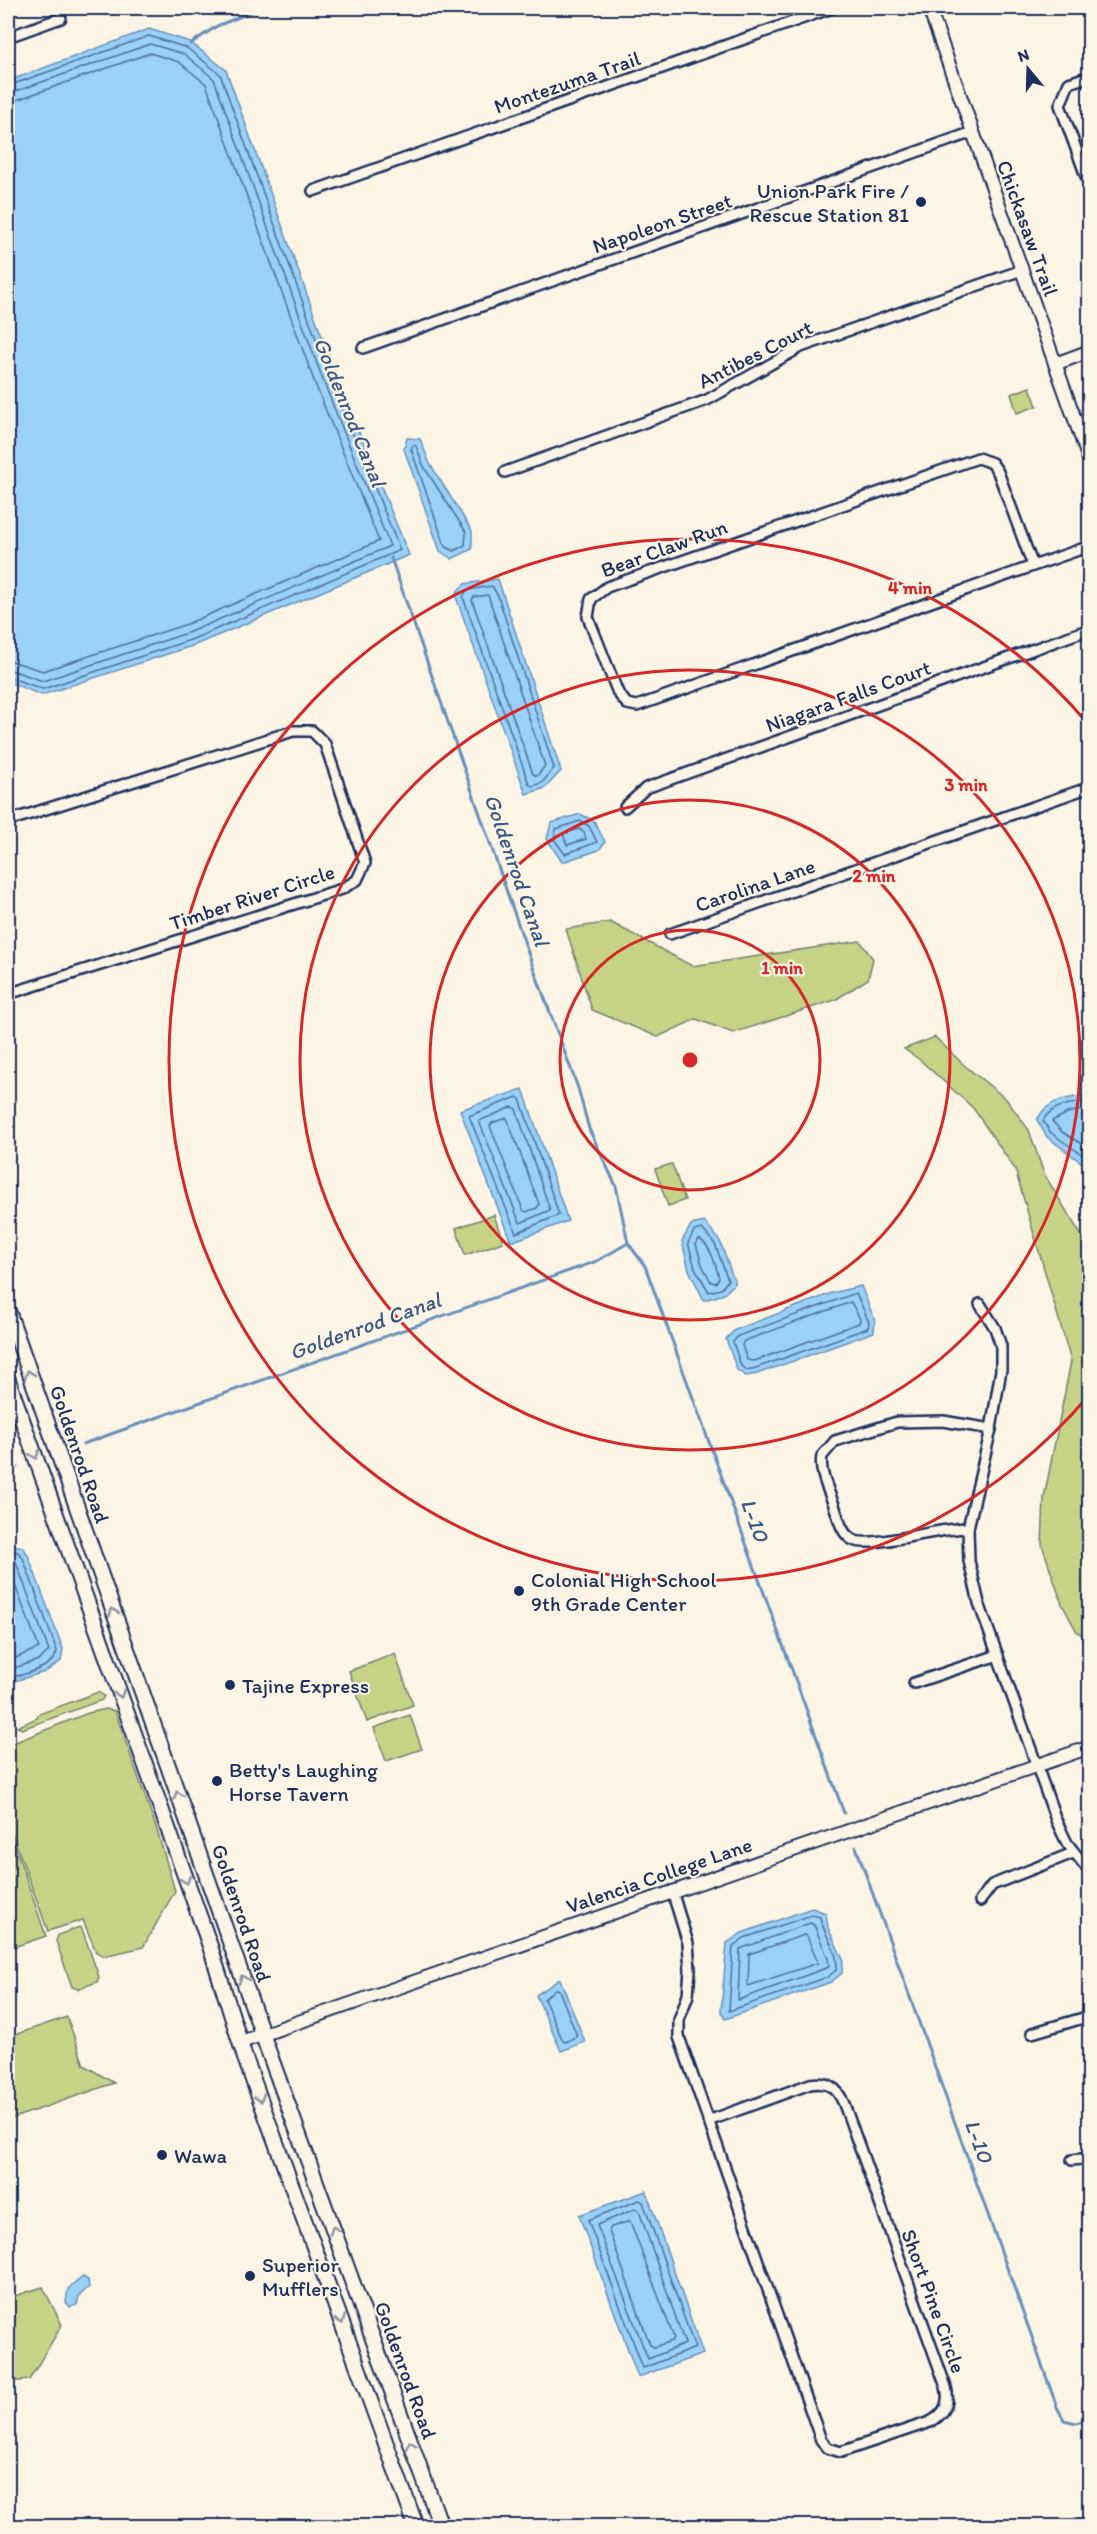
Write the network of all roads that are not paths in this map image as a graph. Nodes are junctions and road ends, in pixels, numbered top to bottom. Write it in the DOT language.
graph roads {
  1 [pos="832,8"];
  2 [pos="929,8"];
  3 [pos="61,18"];
  4 [pos="8,37"];
  5 [pos="1089,76"];
  6 [pos="973,132"];
  7 [pos="1089,187"];
  8 [pos="313,191"];
  9 [pos="1022,270"];
  10 [pos="363,348"];
  11 [pos="1089,351"];
  12 [pos="1055,364"];
  13 [pos="1089,462"];
  14 [pos="505,472"];
  15 [pos="1089,546"];
  16 [pos="1033,566"];
  17 [pos="1089,629"];
  18 [pos="1089,787"];
  19 [pos="625,807"];
  20 [pos="8,821"];
  21 [pos="670,934"];
  22 [pos="8,994"];
  23 [pos="980,1304"];
  24 [pos="8,1311"];
  25 [pos="13,1339"];
  26 [pos="8,1380"];
  27 [pos="991,1429"];
  28 [pos="968,1528"];
  29 [pos="998,1655"];
  30 [pos="109,1662"];
  31 [pos="138,1679"];
  32 [pos="914,1683"];
  33 [pos="1089,1747"];
  34 [pos="1037,1765"];
  35 [pos="1073,1853"];
  36 [pos="1089,1872"];
  37 [pos="672,1891"];
  38 [pos="980,1900"];
  39 [pos="1089,2016"];
  40 [pos="1032,2033"];
  41 [pos="262,2034"];
  42 [pos="241,2042"];
  43 [pos="708,2121"];
  44 [pos="1089,2158"];
  45 [pos="1072,2160"];
  46 [pos="363,2383"];
  47 [pos="396,2404"];
  48 [pos="416,2526"];
  49 [pos="441,2526"];
  1 -- 8 [label="street, Montezuma Trail"];
  2 -- 6 [label="street, Chickasaw Trail"];
  3 -- 4 [label="street"];
  5 -- 7 [label="street"];
  6 -- 9 [label="street, Chickasaw Trail"];
  6 -- 10 [label="street, Napoleon Street"];
  9 -- 12 [label="street, Chickasaw Trail"];
  9 -- 14 [label="street, Antibes Court"];
  11 -- 12 [label="street"];
  12 -- 13 [label="street, Chickasaw Trail"];
  15 -- 16 [label="street, Bear Claw Run"];
  16 -- 16 [label="street, Bear Claw Run"];
  17 -- 19 [label="street, Niagara Falls Court"];
  18 -- 21 [label="street, Carolina Lane"];
  20 -- 22 [label="street, Timber River Circle"];
  23 -- 27 [label="street"];
  24 -- 25 [label="main road, Goldenrod Road"];
  31 -- 25 [label="main road, Goldenrod Road, one-way"];
  26 -- 30 [label="main road, Goldenrod Road, one-way"];
  27 -- 28 [label="street"];
  27 -- 28 [label="street"];
  28 -- 29 [label="street"];
  29 -- 32 [label="street"];
  29 -- 34 [label="street"];
  30 -- 31 [label="main road"];
  30 -- 42 [label="main road, Goldenrod Road, one-way"];
  41 -- 31 [label="main road, Goldenrod Road, one-way"];
  33 -- 34 [label="street, Valencia College Lane"];
  34 -- 35 [label="street"];
  34 -- 37 [label="street, Valencia College Lane"];
  35 -- 36 [label="street"];
  35 -- 38 [label="street"];
  37 -- 41 [label="street, Valencia College Lane"];
  37 -- 43 [label="street, Short Pine Circle"];
  39 -- 40 [label="street"];
  41 -- 42 [label="street, Valencia College Lane"];
  47 -- 41 [label="main road, Goldenrod Road, one-way"];
  42 -- 46 [label="main road, Goldenrod Road, one-way"];
  43 -- 43 [label="street, Short Pine Circle"];
  44 -- 45 [label="street"];
  46 -- 47 [label="main road"];
  46 -- 48 [label="main road, Goldenrod Road"];
  49 -- 47 [label="main road, Goldenrod Road, one-way"];
}
